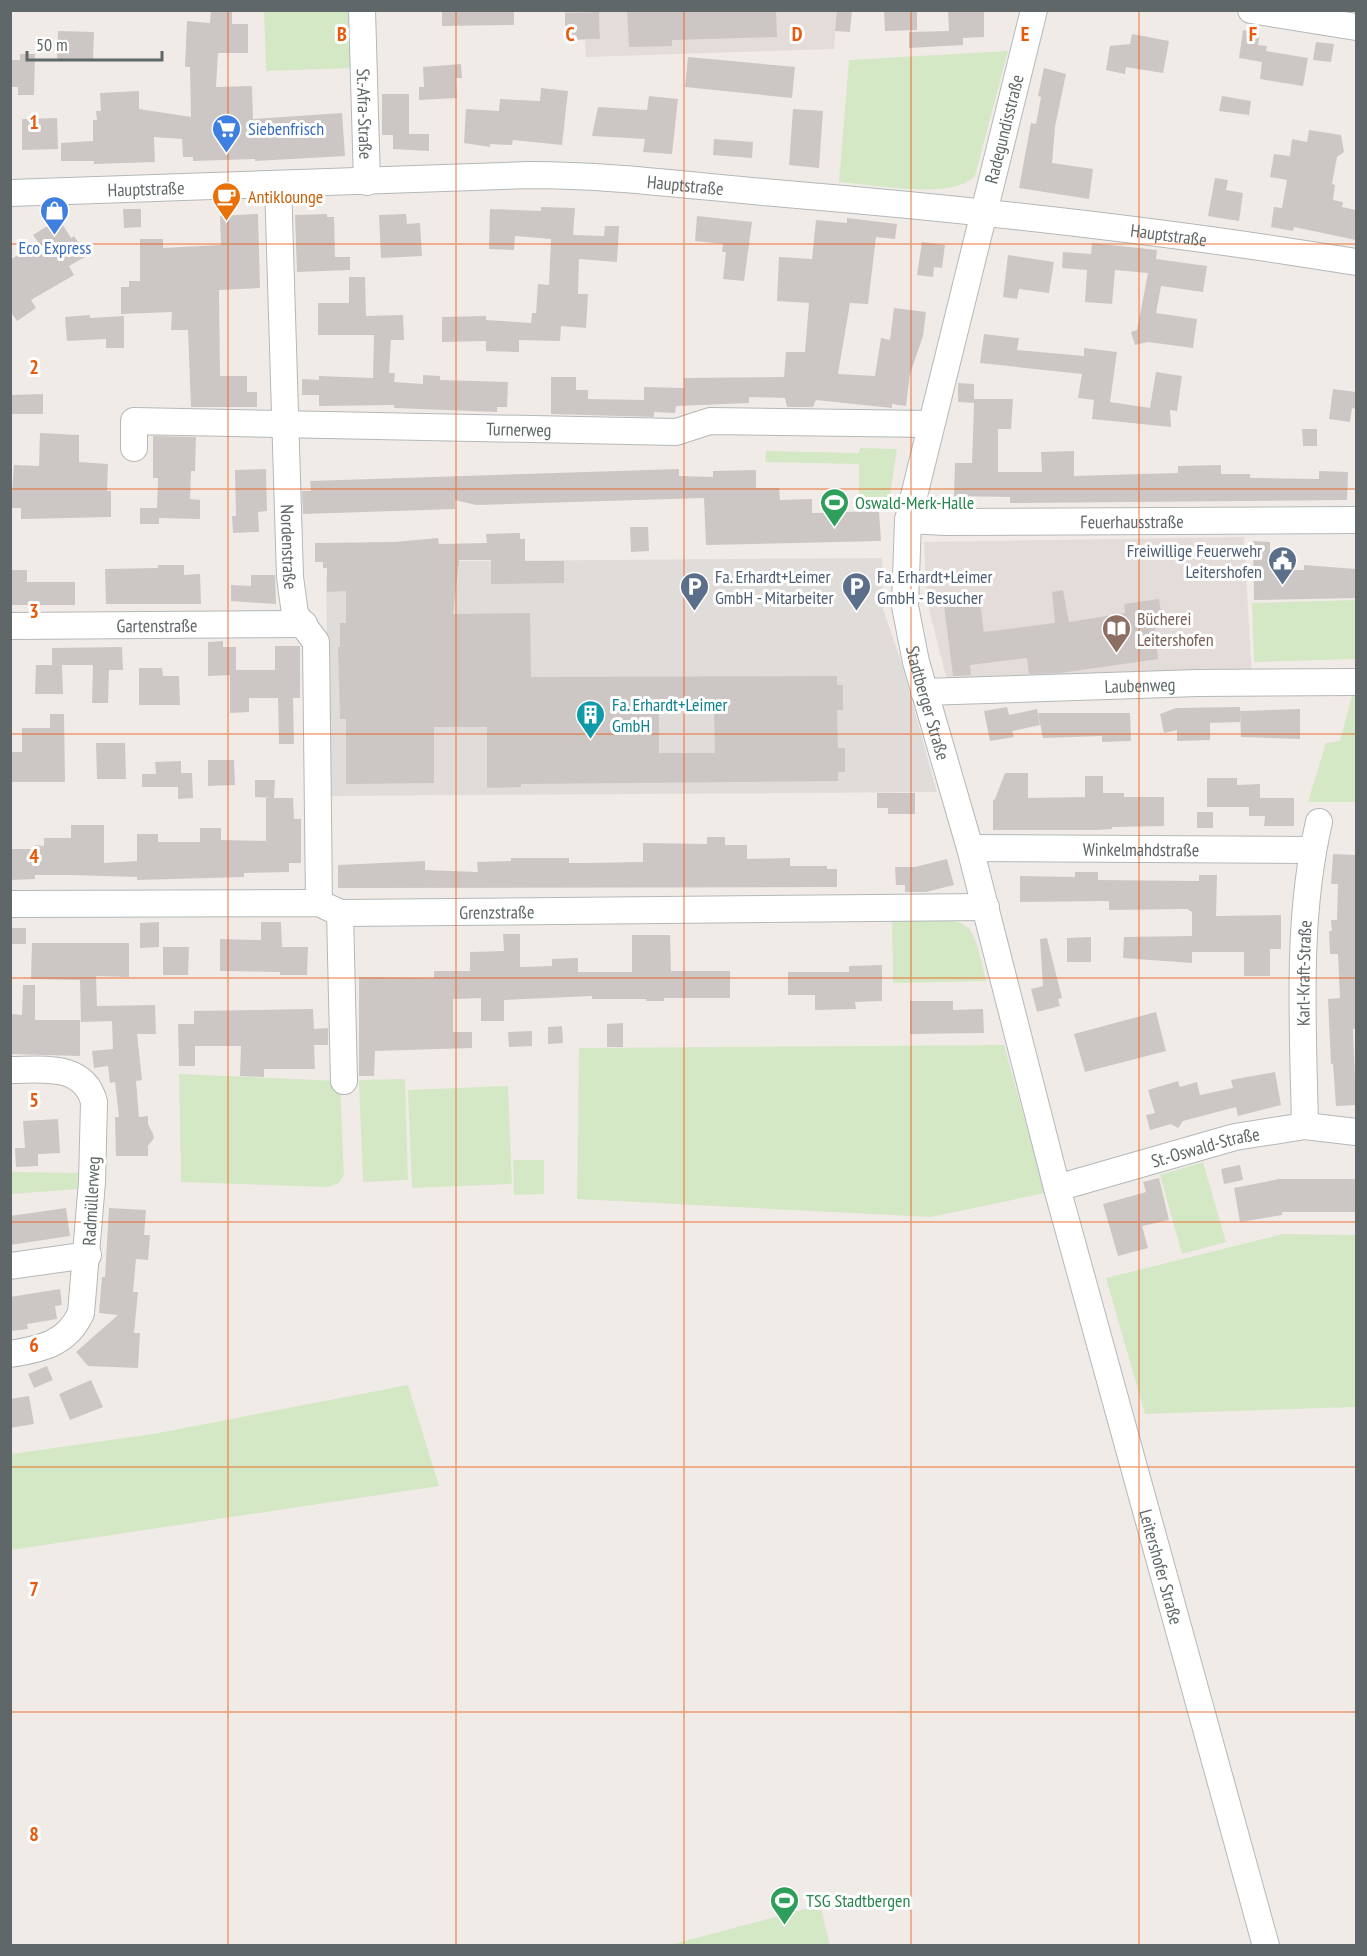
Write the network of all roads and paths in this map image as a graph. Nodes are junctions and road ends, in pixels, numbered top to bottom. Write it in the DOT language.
graph roads {
  1 [pos="362,10"];
  2 [pos="1034,10"];
  3 [pos="1251,10"];
  4 [pos="1356,27"];
  5 [pos="367,182"];
  6 [pos="278,184"];
  7 [pos="10,193"];
  8 [pos="982,212"];
  9 [pos="1356,262"];
  10 [pos="286,424"];
  11 [pos="930,424"];
  12 [pos="134,448"];
  13 [pos="908,520"];
  14 [pos="1356,520"];
  15 [pos="304,624"];
  16 [pos="10,626"];
  17 [pos="1356,682"];
  18 [pos="924,692"];
  19 [pos="1319,822"];
  20 [pos="970,848"];
  21 [pos="1313,850"];
  22 [pos="10,904"];
  23 [pos="986,907"];
  24 [pos="330,908"];
  25 [pos="10,1070"];
  26 [pos="344,1081"];
  27 [pos="1305,1126"];
  28 [pos="1356,1132"];
  29 [pos="1057,1188"];
  30 [pos="88,1255"];
  31 [pos="10,1266"];
  32 [pos="10,1354"];
  33 [pos="1266,1946"];
  1 -- 5 [label="street, St.-Afra-Straße"];
  2 -- 8 [label="street, Radegundisstraße"];
  3 -- 4 [label="street"];
  5 -- 6 [label="street, Hauptstraße"];
  5 -- 8 [label="street, Hauptstraße"];
  6 -- 7 [label="street, Hauptstraße"];
  6 -- 10 [label="street, Nordenstraße"];
  8 -- 9 [label="street, Hauptstraße"];
  8 -- 11 [label="street, Stadtberger Straße"];
  10 -- 11 [label="street, Turnerweg"];
  10 -- 12 [label="street, Turnerweg"];
  10 -- 15 [label="street, Nordenstraße"];
  11 -- 13 [label="street, Stadtberger Straße"];
  13 -- 14 [label="street, Feuerhausstraße"];
  13 -- 18 [label="street, Stadtberger Straße"];
  15 -- 16 [label="street, Gartenstraße"];
  15 -- 24 [label="street, Nordenstraße"];
  17 -- 18 [label="street, Laubenweg"];
  18 -- 20 [label="street, Stadtberger Straße"];
  19 -- 21 [label="street, Karl-Kraft-Straße"];
  20 -- 21 [label="street, Winkelmahdstraße"];
  20 -- 23 [label="street, Stadtberger Straße"];
  21 -- 27 [label="street, Karl-Kraft-Straße"];
  22 -- 24 [label="street, Grenzstraße"];
  23 -- 24 [label="street, Grenzstraße"];
  23 -- 29 [label="street, Stadtberger Straße"];
  24 -- 26 [label="street, Nordenstraße"];
  25 -- 30 [label="street, Radmüllerweg"];
  27 -- 28 [label="street, St.-Oswald-Straße"];
  27 -- 29 [label="street, St.-Oswald-Straße"];
  29 -- 33 [label="street, Leitershofer Straße"];
  30 -- 31 [label="street"];
  30 -- 32 [label="street, Radmüllerweg"];
}
